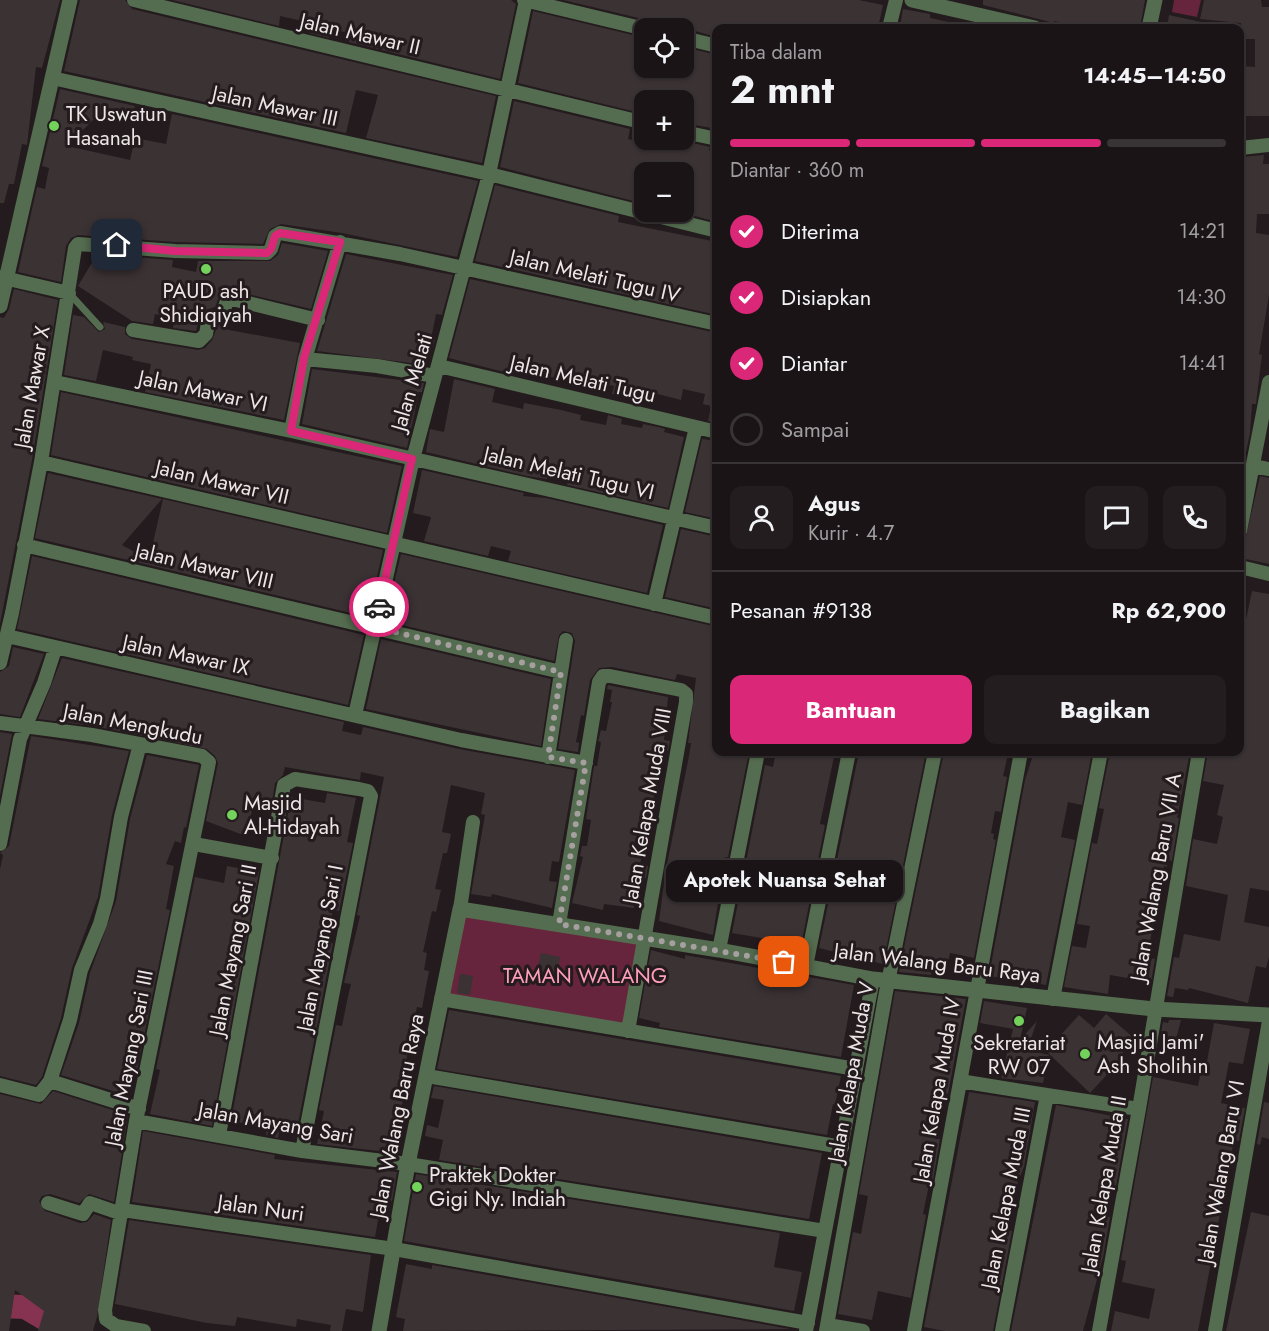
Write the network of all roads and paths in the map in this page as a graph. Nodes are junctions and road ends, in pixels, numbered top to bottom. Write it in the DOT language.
graph roads {
  1 [pos="70,0"];
  2 [pos="134,0"];
  3 [pos="526,0"];
  4 [pos="896,0"];
  5 [pos="912,0"];
  6 [pos="1155,0"];
  7 [pos="890,24"];
  8 [pos="1017,24"];
  9 [pos="1150,24"];
  10 [pos="634,26"];
  11 [pos="694,40"];
  12 [pos="712,45"];
  13 [pos="52,78"];
  14 [pos="507,91"];
  15 [pos="634,120"];
  16 [pos="694,134"];
  17 [pos="712,139"];
  18 [pos="1269,145"];
  19 [pos="1244,148"];
  20 [pos="489,174"];
  21 [pos="712,230"];
  22 [pos="340,242"];
  23 [pos="78,243"];
  24 [pos="465,269"];
  25 [pos="3,278"];
  26 [pos="69,294"];
  27 [pos="0,306"];
  28 [pos="318,320"];
  29 [pos="712,323"];
  30 [pos="100,327"];
  31 [pos="133,330"];
  32 [pos="304,358"];
  33 [pos="437,371"];
  34 [pos="55,382"];
  35 [pos="1268,391"];
  36 [pos="696,427"];
  37 [pos="291,431"];
  38 [pos="712,431"];
  39 [pos="412,459"];
  40 [pos="41,462"];
  41 [pos="1253,466"];
  42 [pos="1269,469"];
  43 [pos="1244,511"];
  44 [pos="674,518"];
  45 [pos="712,527"];
  46 [pos="393,543"];
  47 [pos="24,545"];
  48 [pos="1244,568"];
  49 [pos="1269,574"];
  50 [pos="654,604"];
  51 [pos="712,617"];
  52 [pos="374,627"];
  53 [pos="7,636"];
  54 [pos="566,640"];
  55 [pos="55,649"];
  56 [pos="0,663"];
  57 [pos="561,672"];
  58 [pos="355,715"];
  59 [pos="0,723"];
  60 [pos="26,726"];
  61 [pos="140,744"];
  62 [pos="757,756"];
  63 [pos="848,756"];
  64 [pos="934,756"];
  65 [pos="1021,756"];
  66 [pos="1100,756"];
  67 [pos="1198,756"];
  68 [pos="548,757"];
  69 [pos="586,763"];
  70 [pos="296,779"];
  71 [pos="473,822"];
  72 [pos="0,844"];
  73 [pos="194,844"];
  74 [pos="272,858"];
  75 [pos="460,909"];
  76 [pos="559,924"];
  77 [pos="645,938"];
  78 [pos="718,950"];
  79 [pos="806,966"];
  80 [pos="881,980"];
  81 [pos="976,990"];
  82 [pos="441,999"];
  83 [pos="1053,999"];
  84 [pos="1154,1009"];
  85 [pos="1269,1015"];
  86 [pos="1269,1020"];
  87 [pos="628,1031"];
  88 [pos="856,1069"];
  89 [pos="427,1076"];
  90 [pos="50,1081"];
  91 [pos="960,1081"];
  92 [pos="0,1085"];
  93 [pos="1047,1095"];
  94 [pos="1139,1109"];
  95 [pos="138,1115"];
  96 [pos="219,1135"];
  97 [pos="842,1148"];
  98 [pos="302,1151"];
  99 [pos="408,1164"];
  100 [pos="48,1203"];
  101 [pos="122,1212"];
  102 [pos="825,1231"];
  103 [pos="394,1249"];
  104 [pos="807,1327"];
  105 [pos="827,1328"];
  106 [pos="144,1331"];
  107 [pos="379,1331"];
  108 [pos="863,1331"];
  109 [pos="914,1331"];
  110 [pos="1002,1331"];
  111 [pos="1099,1331"];
  112 [pos="1215,1331"];
  1 -- 13 [label="street"];
  2 -- 14 [label="street, Jalan Mawar II"];
  3 -- 10 [label="street"];
  3 -- 14 [label="street, Jalan Melati"];
  4 -- 7 [label="street"];
  5 -- 8 [label="street"];
  6 -- 9 [label="street"];
  11 -- 12 [label="street"];
  13 -- 20 [label="street, Jalan Mawar III"];
  13 -- 25 [label="street"];
  14 -- 15 [label="street, Jalan Mawar II"];
  14 -- 20 [label="street, Jalan Melati"];
  16 -- 17 [label="street"];
  18 -- 19 [label="street"];
  20 -- 21 [label="street, Jalan Mawar III"];
  20 -- 24 [label="street, Jalan Melati"];
  22 -- 23 [label="street, Jalan Melati Tugu IV"];
  22 -- 24 [label="street, Jalan Melati Tugu IV"];
  22 -- 28 [label="street"];
  23 -- 26 [label="street, Jalan Mawar X"];
  24 -- 29 [label="street, Jalan Melati Tugu IV"];
  24 -- 33 [label="street, Jalan Melati"];
  25 -- 26 [label="street"];
  25 -- 27 [label="street"];
  26 -- 30 [label="lane"];
  26 -- 34 [label="street, Jalan Mawar X"];
  28 -- 31 [label="street"];
  28 -- 32 [label="street"];
  32 -- 33 [label="street, Jalan Melati Tugu"];
  32 -- 37 [label="street"];
  33 -- 36 [label="street, Jalan Melati Tugu"];
  33 -- 39 [label="street, Jalan Melati"];
  34 -- 37 [label="street, Jalan Mawar VI"];
  34 -- 40 [label="street, Jalan Mawar X"];
  35 -- 41 [label="street"];
  36 -- 38 [label="street, Jalan Melati Tugu"];
  36 -- 44 [label="street"];
  37 -- 39 [label="street, Jalan Mawar VI"];
  39 -- 44 [label="street, Jalan Melati Tugu VI"];
  39 -- 46 [label="street, Jalan Melati"];
  40 -- 46 [label="street, Jalan Mawar VII"];
  40 -- 47 [label="street, Jalan Mawar X"];
  41 -- 42 [label="street"];
  41 -- 43 [label="street"];
  44 -- 45 [label="street, Jalan Melati Tugu VI"];
  44 -- 50 [label="street"];
  46 -- 50 [label="street, Jalan Mawar VII"];
  46 -- 52 [label="street, Jalan Melati"];
  47 -- 52 [label="street, Jalan Mawar VIII"];
  47 -- 53 [label="street, Jalan Mawar X"];
  48 -- 49 [label="street"];
  50 -- 51 [label="street, Jalan Mawar VII"];
  52 -- 57 [label="street, Jalan Mawar VIII"];
  52 -- 58 [label="street, Jalan Melati"];
  53 -- 55 [label="street, Jalan Mawar IX"];
  53 -- 56 [label="street, Jalan Mawar X"];
  54 -- 57 [label="street"];
  55 -- 58 [label="street, Jalan Mawar IX"];
  55 -- 60 [label="street"];
  57 -- 68 [label="street"];
  58 -- 68 [label="street"];
  59 -- 60 [label="street, Jalan Mengkudu"];
  60 -- 61 [label="street, Jalan Mengkudu"];
  60 -- 72 [label="street"];
  61 -- 73 [label="street, Jalan Mengkudu"];
  61 -- 90 [label="street"];
  62 -- 78 [label="street"];
  63 -- 79 [label="street"];
  64 -- 80 [label="street, Jalan Kelapa Muda V"];
  65 -- 81 [label="street, Jalan Kelapa Muda IV"];
  66 -- 83 [label="street"];
  67 -- 84 [label="street, Jalan Walang Baru VII A"];
  68 -- 69 [label="street"];
  69 -- 76 [label="street"];
  69 -- 77 [label="street, Jalan Kelapa Muda VIII"];
  70 -- 74 [label="street, Jalan Mayang Sari II"];
  70 -- 98 [label="street, Jalan Mayang Sari I"];
  71 -- 75 [label="street, Jalan Walang Baru Raya"];
  73 -- 74 [label="street"];
  73 -- 95 [label="street, Jalan Mayang Sari III"];
  74 -- 96 [label="street, Jalan Mayang Sari II"];
  75 -- 76 [label="street, Jalan Walang Baru Raya"];
  75 -- 82 [label="street, Jalan Walang Baru Raya"];
  76 -- 77 [label="street, Jalan Walang Baru Raya"];
  77 -- 78 [label="street, Jalan Walang Baru Raya"];
  77 -- 87 [label="street"];
  78 -- 79 [label="street, Jalan Walang Baru Raya"];
  79 -- 80 [label="street, Jalan Walang Baru Raya"];
  80 -- 81 [label="street, Jalan Walang Baru Raya"];
  80 -- 88 [label="street"];
  80 -- 105 [label="street, Jalan Kelapa Muda V"];
  81 -- 83 [label="street, Jalan Walang Baru Raya"];
  81 -- 91 [label="street, Jalan Kelapa Muda IV"];
  82 -- 87 [label="street"];
  82 -- 89 [label="street, Jalan Walang Baru Raya"];
  83 -- 84 [label="street, Jalan Walang Baru Raya"];
  84 -- 85 [label="street, Jalan Walang Baru Raya"];
  84 -- 94 [label="street, Jalan Kelapa Muda II"];
  86 -- 112 [label="street, Jalan Walang Baru VI"];
  87 -- 88 [label="street"];
  88 -- 97 [label="street"];
  89 -- 97 [label="street"];
  89 -- 99 [label="street, Jalan Walang Baru Raya"];
  90 -- 92 [label="street"];
  90 -- 95 [label="street, Jalan Mayang Sari"];
  91 -- 93 [label="street"];
  91 -- 109 [label="street, Jalan Kelapa Muda IV"];
  93 -- 94 [label="street, Jalan Kelapa Muda III"];
  93 -- 110 [label="street, Jalan Kelapa Muda III"];
  94 -- 111 [label="street, Jalan Kelapa Muda II"];
  95 -- 96 [label="street, Jalan Mayang Sari"];
  95 -- 101 [label="street, Jalan Mayang Sari III"];
  96 -- 98 [label="street, Jalan Mayang Sari"];
  97 -- 102 [label="street"];
  98 -- 99 [label="street, Jalan Mayang Sari"];
  99 -- 102 [label="street, Jalan Mayang Sari"];
  99 -- 103 [label="street, Jalan Walang Baru Raya"];
  100 -- 101 [label="street, Jalan Nuri"];
  101 -- 103 [label="street, Jalan Nuri"];
  101 -- 106 [label="street, Jalan Mayang Sari III"];
  102 -- 104 [label="street"];
  103 -- 104 [label="street, Jalan Nuri"];
  103 -- 107 [label="street, Jalan Walang Baru Raya"];
  105 -- 108 [label="street"];
}
